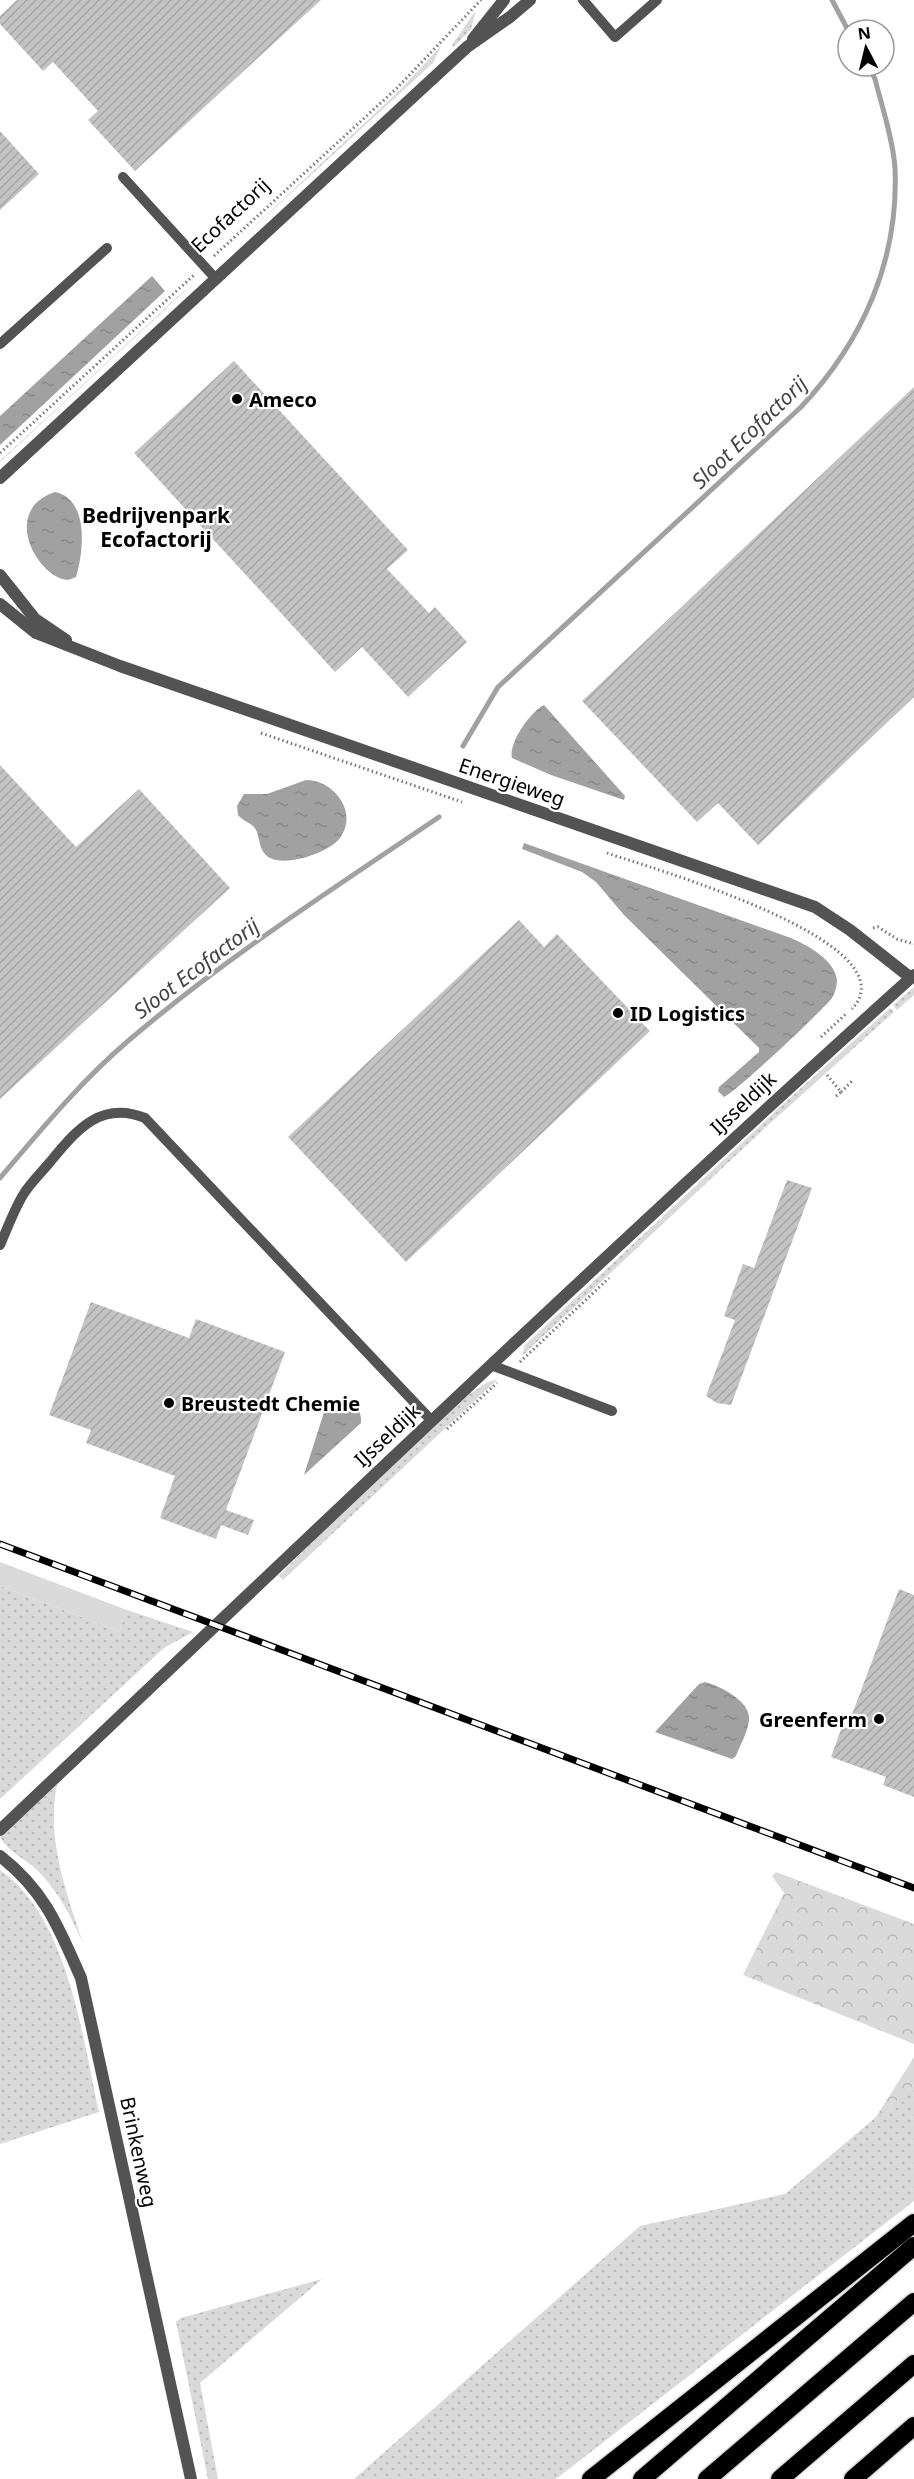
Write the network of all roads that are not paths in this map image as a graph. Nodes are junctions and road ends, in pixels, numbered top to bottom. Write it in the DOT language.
graph roads {
  1 [pos="504,0"];
  2 [pos="530,0"];
  3 [pos="583,0"];
  4 [pos="657,0"];
  5 [pos="467,47"];
  6 [pos="123,177"];
  7 [pos="107,248"];
  8 [pos="216,279"];
  9 [pos="0,345"];
  10 [pos="0,478"];
  11 [pos="0,575"];
  12 [pos="0,603"];
  13 [pos="84,653"];
  14 [pos="912,976"];
  15 [pos="0,1245"];
  16 [pos="491,1365"];
  17 [pos="612,1411"];
  18 [pos="431,1420"];
  19 [pos="0,1830"];
  20 [pos="0,1856"];
  21 [pos="914,2223"];
  22 [pos="914,2246"];
  23 [pos="914,2302"];
  24 [pos="914,2364"];
  25 [pos="914,2426"];
  26 [pos="191,2479"];
  27 [pos="591,2479"];
  28 [pos="642,2479"];
  29 [pos="707,2479"];
  30 [pos="780,2479"];
  31 [pos="853,2479"];
  1 -- 5 [label="street, Ecofactorij"];
  2 -- 5 [label="street, Ecofactorij"];
  3 -- 4 [label="lane"];
  5 -- 8 [label="street, Ecofactorij"];
  6 -- 8 [label="lane"];
  7 -- 9 [label="lane"];
  8 -- 10 [label="street, Ecofactorij"];
  11 -- 13 [label="street, Energieweg"];
  12 -- 13 [label="street, Energieweg"];
  13 -- 14 [label="street, Energieweg"];
  14 -- 16 [label="street, IJsseldijk"];
  15 -- 18 [label="lane"];
  16 -- 17 [label="lane"];
  16 -- 18 [label="street, IJsseldijk"];
  18 -- 19 [label="street, IJsseldijk"];
  20 -- 26 [label="street, Brinkenweg"];
  21 -- 27 [label="highway"];
  22 -- 28 [label="highway"];
  23 -- 29 [label="highway"];
  24 -- 30 [label="highway"];
  25 -- 31 [label="highway"];
}
